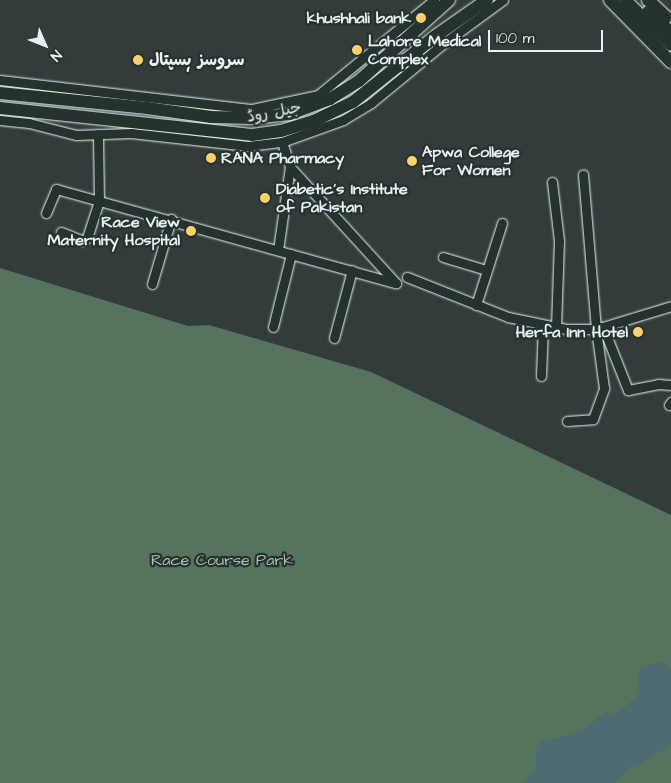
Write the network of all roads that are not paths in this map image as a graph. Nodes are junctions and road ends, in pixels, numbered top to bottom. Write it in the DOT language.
graph roads {
  1 [pos="434,0"];
  2 [pos="449,0"];
  3 [pos="487,0"];
  4 [pos="503,0"];
  5 [pos="610,0"];
  6 [pos="625,0"];
  7 [pos="635,0"];
  8 [pos="648,0"];
  9 [pos="479,4"];
  10 [pos="671,22"];
  11 [pos="671,32"];
  12 [pos="671,45"];
  13 [pos="671,62"];
  14 [pos="0,80"];
  15 [pos="0,93"];
  16 [pos="0,108"];
  17 [pos="107,118"];
  18 [pos="0,120"];
  19 [pos="102,134"];
  20 [pos="282,142"];
  21 [pos="290,167"];
  22 [pos="583,175"];
  23 [pos="552,182"];
  24 [pos="99,200"];
  25 [pos="46,213"];
  26 [pos="171,219"];
  27 [pos="502,223"];
  28 [pos="60,232"];
  29 [pos="278,250"];
  30 [pos="291,254"];
  31 [pos="443,257"];
  32 [pos="352,270"];
  33 [pos="486,270"];
  34 [pos="407,277"];
  35 [pos="152,284"];
  36 [pos="476,305"];
  37 [pos="671,306"];
  38 [pos="543,326"];
  39 [pos="556,326"];
  40 [pos="273,327"];
  41 [pos="600,328"];
  42 [pos="334,338"];
  43 [pos="541,376"];
  44 [pos="671,385"];
  45 [pos="567,421"];
  1 -- 14 [label="street"];
  2 -- 15 [label="main road, جیل روڈ"];
  3 -- 9 [label="main road, جیل روڈ"];
  4 -- 20 [label="street"];
  5 -- 13 [label="main road"];
  6 -- 12 [label="main road"];
  7 -- 11 [label="main road"];
  8 -- 10 [label="main road"];
  9 -- 17 [label="main road, جیل روڈ"];
  16 -- 17 [label="main road, جیل روڈ"];
  17 -- 19 [label="street"];
  18 -- 19 [label="street"];
  19 -- 20 [label="street"];
  19 -- 24 [label="street"];
  20 -- 21 [label="street"];
  21 -- 29 [label="street"];
  21 -- 32 [label="street"];
  22 -- 41 [label="street"];
  23 -- 39 [label="street"];
  24 -- 25 [label="street"];
  24 -- 26 [label="street"];
  24 -- 28 [label="street"];
  26 -- 29 [label="street"];
  26 -- 35 [label="street"];
  27 -- 33 [label="street"];
  29 -- 30 [label="street"];
  30 -- 32 [label="street"];
  30 -- 40 [label="street"];
  31 -- 33 [label="street"];
  32 -- 42 [label="street"];
  33 -- 36 [label="street"];
  34 -- 36 [label="street"];
  36 -- 38 [label="street"];
  37 -- 41 [label="street"];
  38 -- 39 [label="street"];
  38 -- 43 [label="street"];
  39 -- 41 [label="street"];
  41 -- 44 [label="street"];
  41 -- 45 [label="street"];
}
